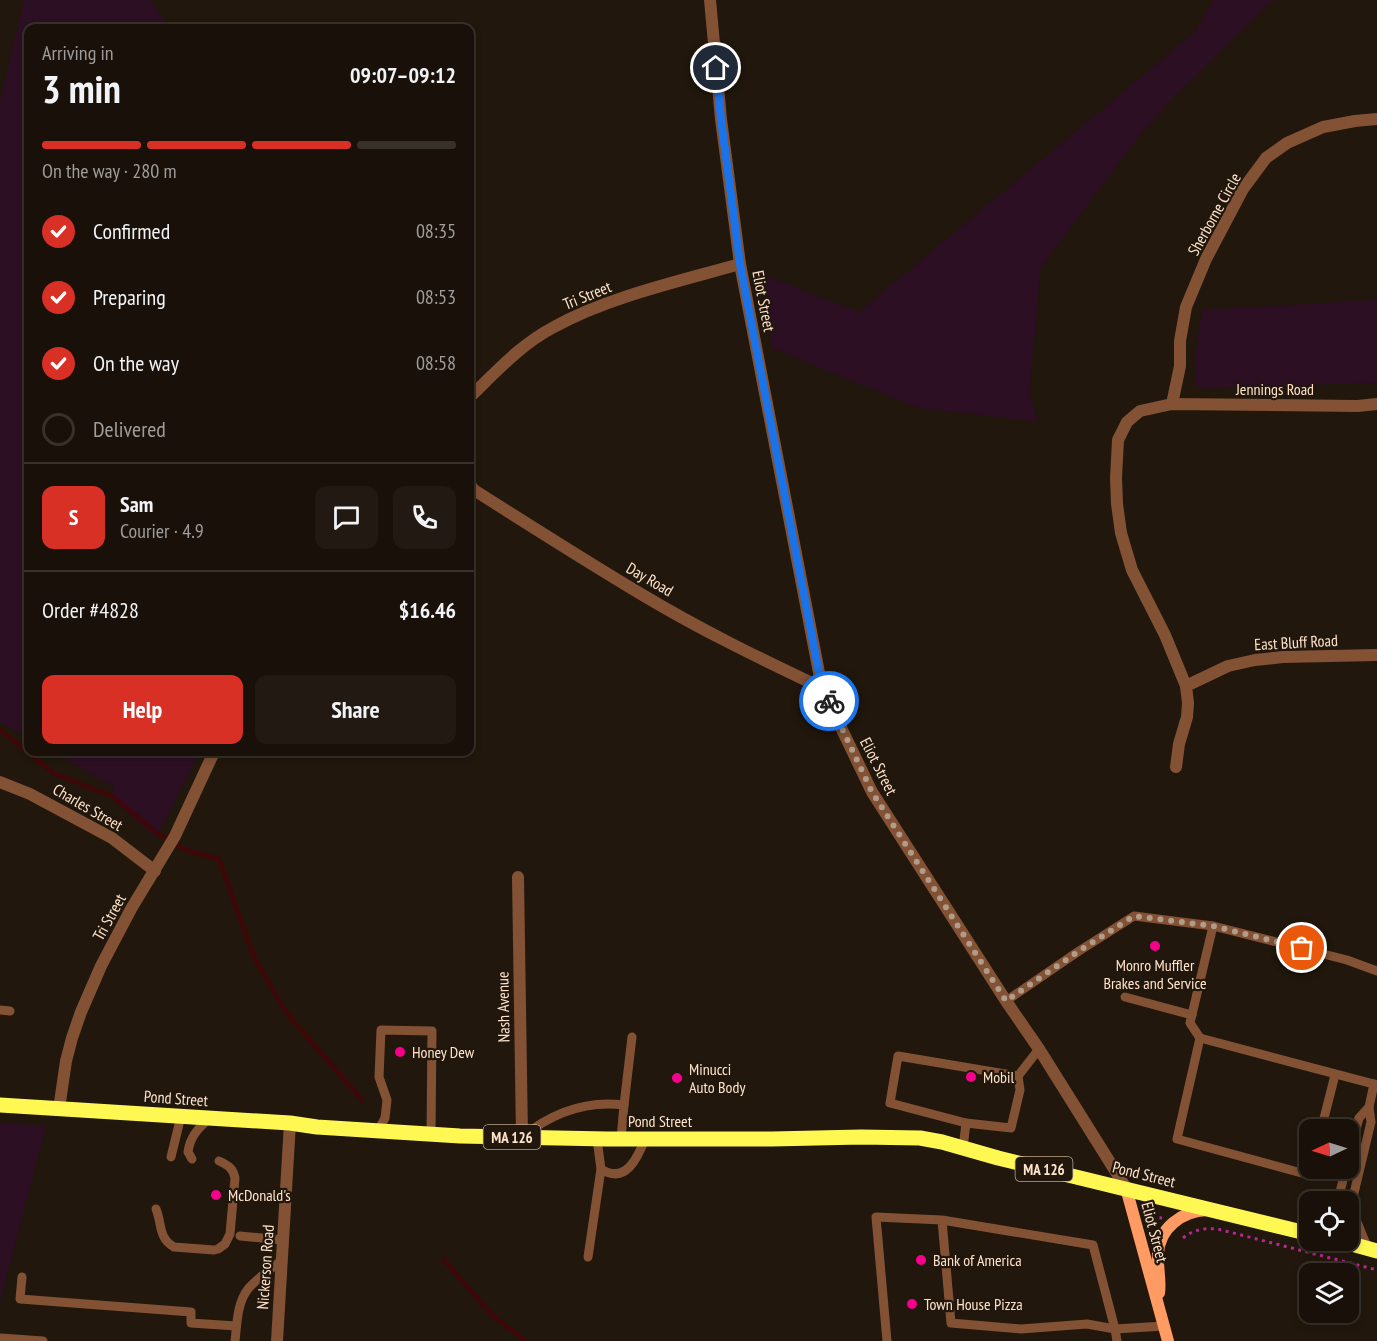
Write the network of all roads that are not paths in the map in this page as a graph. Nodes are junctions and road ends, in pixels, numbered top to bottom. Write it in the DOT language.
graph roads {
  1 [pos="710,0"];
  2 [pos="1377,119"];
  3 [pos="740,264"];
  4 [pos="474,393"];
  5 [pos="1172,404"];
  6 [pos="1377,404"];
  7 [pos="474,490"];
  8 [pos="1377,655"];
  9 [pos="1185,686"];
  10 [pos="822,688"];
  11 [pos="212,756"];
  12 [pos="1176,767"];
  13 [pos="0,782"];
  14 [pos="155,871"];
  15 [pos="518,877"];
  16 [pos="1213,926"];
  17 [pos="1377,971"];
  18 [pos="1125,998"];
  19 [pos="1006,1001"];
  20 [pos="1192,1015"];
  21 [pos="632,1037"];
  22 [pos="1200,1038"];
  23 [pos="1039,1049"];
  24 [pos="1335,1075"];
  25 [pos="1018,1076"];
  26 [pos="1375,1084"];
  27 [pos="0,1105"];
  28 [pos="624,1105"];
  29 [pos="1369,1107"];
  30 [pos="59,1109"];
  31 [pos="181,1116"];
  32 [pos="209,1118"];
  33 [pos="1324,1119"];
  34 [pos="1359,1119"];
  35 [pos="291,1123"];
  36 [pos="966,1123"];
  37 [pos="378,1131"];
  38 [pos="431,1134"];
  39 [pos="522,1137"];
  40 [pos="597,1139"];
  41 [pos="621,1139"];
  42 [pos="645,1139"];
  43 [pos="963,1148"];
  44 [pos="171,1156"];
  45 [pos="192,1159"];
  46 [pos="219,1161"];
  47 [pos="601,1169"];
  48 [pos="1299,1172"];
  49 [pos="1126,1188"];
  50 [pos="156,1209"];
  51 [pos="1213,1210"];
  52 [pos="942,1220"];
  53 [pos="1299,1228"];
  54 [pos="240,1236"];
  55 [pos="283,1240"];
  56 [pos="1373,1250"];
  57 [pos="588,1257"];
  58 [pos="282,1260"];
  59 [pos="22,1277"];
  60 [pos="1157,1303"];
  61 [pos="236,1326"];
  62 [pos="1164,1326"];
  63 [pos="1114,1329"];
  64 [pos="0,1341"];
  65 [pos="43,1341"];
  66 [pos="235,1341"];
  67 [pos="277,1341"];
  68 [pos="887,1341"];
  69 [pos="1118,1341"];
  70 [pos="1168,1341"];
  1 -- 3 [label="street, Eliot Street"];
  2 -- 5 [label="street, Sherborne Circle"];
  3 -- 4 [label="street, Tri Street"];
  3 -- 10 [label="street, Eliot Street"];
  5 -- 6 [label="street, Jennings Road"];
  5 -- 9 [label="street, Jennings Road"];
  7 -- 10 [label="street, Day Road"];
  8 -- 9 [label="street, East Bluff Road"];
  9 -- 12 [label="street, Jennings Road"];
  10 -- 19 [label="street, Eliot Street"];
  11 -- 14 [label="street, Tri Street"];
  13 -- 14 [label="street, Charles Street"];
  14 -- 30 [label="street, Tri Street"];
  15 -- 39 [label="street, Nash Avenue"];
  16 -- 17 [label="lane"];
  16 -- 19 [label="lane"];
  16 -- 20 [label="lane"];
  18 -- 20 [label="lane"];
  19 -- 23 [label="street, Eliot Street"];
  20 -- 22 [label="lane"];
  21 -- 28 [label="lane"];
  22 -- 24 [label="lane"];
  22 -- 48 [label="lane"];
  23 -- 25 [label="lane"];
  23 -- 49 [label="street, Eliot Street"];
  24 -- 26 [label="lane"];
  24 -- 33 [label="lane"];
  25 -- 36 [label="lane"];
  25 -- 36 [label="lane"];
  26 -- 29 [label="lane"];
  27 -- 30 [label="main road, Pond Street / MA 126"];
  28 -- 39 [label="lane"];
  28 -- 41 [label="lane"];
  29 -- 34 [label="lane"];
  29 -- 56 [label="lane"];
  30 -- 31 [label="main road, Pond Street / MA 126"];
  31 -- 32 [label="main road, Pond Street / MA 126"];
  31 -- 44 [label="lane"];
  32 -- 35 [label="main road, Pond Street / MA 126"];
  32 -- 45 [label="lane"];
  35 -- 37 [label="main road, Pond Street / MA 126"];
  35 -- 55 [label="street, Nickerson Road"];
  36 -- 43 [label="lane"];
  37 -- 38 [label="main road, Pond Street / MA 126"];
  37 -- 38 [label="lane"];
  38 -- 39 [label="main road, Pond Street / MA 126"];
  39 -- 40 [label="main road, Pond Street / MA 126"];
  40 -- 41 [label="main road, Pond Street / MA 126"];
  40 -- 47 [label="lane"];
  41 -- 42 [label="main road, Pond Street / MA 126"];
  42 -- 43 [label="main road, Pond Street / MA 126"];
  42 -- 47 [label="lane"];
  43 -- 49 [label="main road, Pond Street / MA 126"];
  46 -- 50 [label="lane"];
  47 -- 57 [label="lane"];
  49 -- 51 [label="main road, Pond Street / MA 126"];
  49 -- 60 [label="main road, Eliot Street"];
  51 -- 53 [label="main road, Pond Street / MA 126"];
  51 -- 60 [label="main road"];
  52 -- 63 [label="lane"];
  52 -- 63 [label="lane"];
  52 -- 68 [label="lane"];
  54 -- 55 [label="lane"];
  55 -- 58 [label="street, Nickerson Road"];
  58 -- 61 [label="lane"];
  58 -- 67 [label="street, Nickerson Road"];
  59 -- 61 [label="lane"];
  60 -- 62 [label="main road, Eliot Street"];
  61 -- 66 [label="lane"];
  62 -- 63 [label="lane"];
  62 -- 70 [label="main road, Eliot Street"];
  63 -- 69 [label="lane"];
  64 -- 65 [label="lane"];
}
